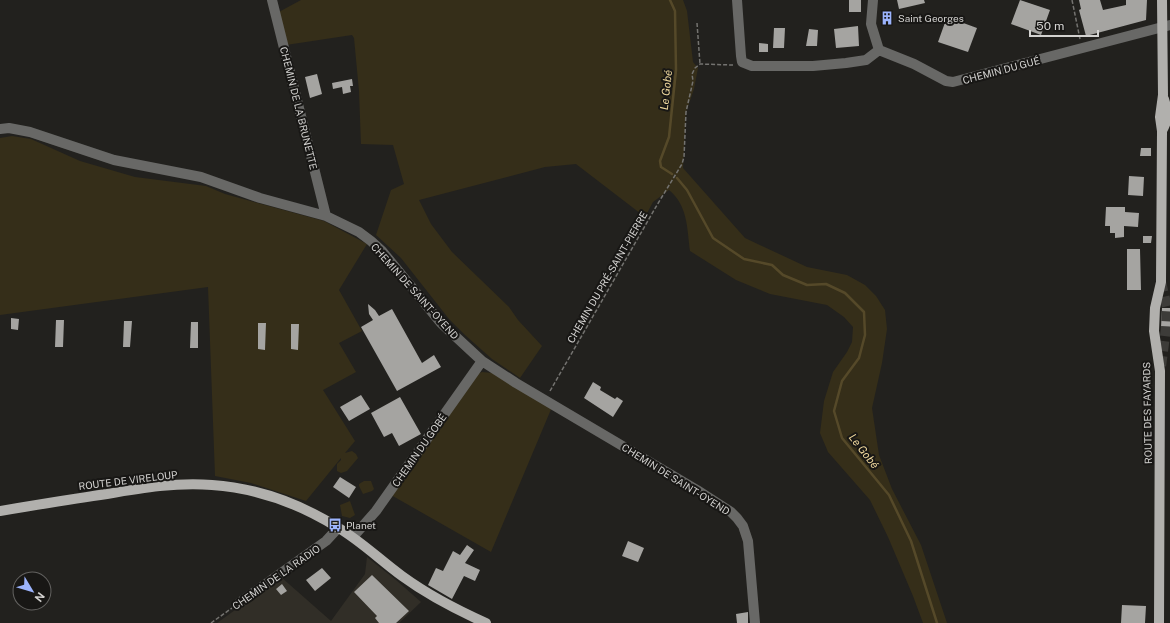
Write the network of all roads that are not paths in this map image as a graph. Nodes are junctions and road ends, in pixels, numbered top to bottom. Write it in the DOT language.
graph roads {
  1 [pos="272,0"];
  2 [pos="737,0"];
  3 [pos="873,0"];
  4 [pos="1162,0"];
  5 [pos="1166,26"];
  6 [pos="879,50"];
  7 [pos="0,129"];
  8 [pos="326,216"];
  9 [pos="482,360"];
  10 [pos="0,510"];
  11 [pos="338,528"];
  12 [pos="353,537"];
  13 [pos="239,603"];
  14 [pos="486,623"];
  15 [pos="755,623"];
  16 [pos="1159,623"];
  1 -- 8 [label="street, CHEMIN DE LA BRUNETTE"];
  2 -- 6 [label="street"];
  3 -- 6 [label="street"];
  4 -- 5 [label="main road, ROUTE DES FAYARDS"];
  5 -- 6 [label="street, CHEMIN DU GUÉ"];
  5 -- 16 [label="main road, ROUTE DES FAYARDS"];
  7 -- 8 [label="street, CHEMIN DE SAINT-OYEND"];
  8 -- 9 [label="street, CHEMIN DE SAINT-OYEND"];
  9 -- 12 [label="street, CHEMIN DU GOBÉ"];
  9 -- 15 [label="street, CHEMIN DE SAINT-OYEND"];
  10 -- 11 [label="main road, ROUTE DE VIRELOUP"];
  11 -- 12 [label="main road, ROUTE DE VIRELOUP"];
  11 -- 13 [label="street, CHEMIN DE LA RADIO"];
  12 -- 14 [label="main road, ROUTE DE VIRELOUP"];
}
